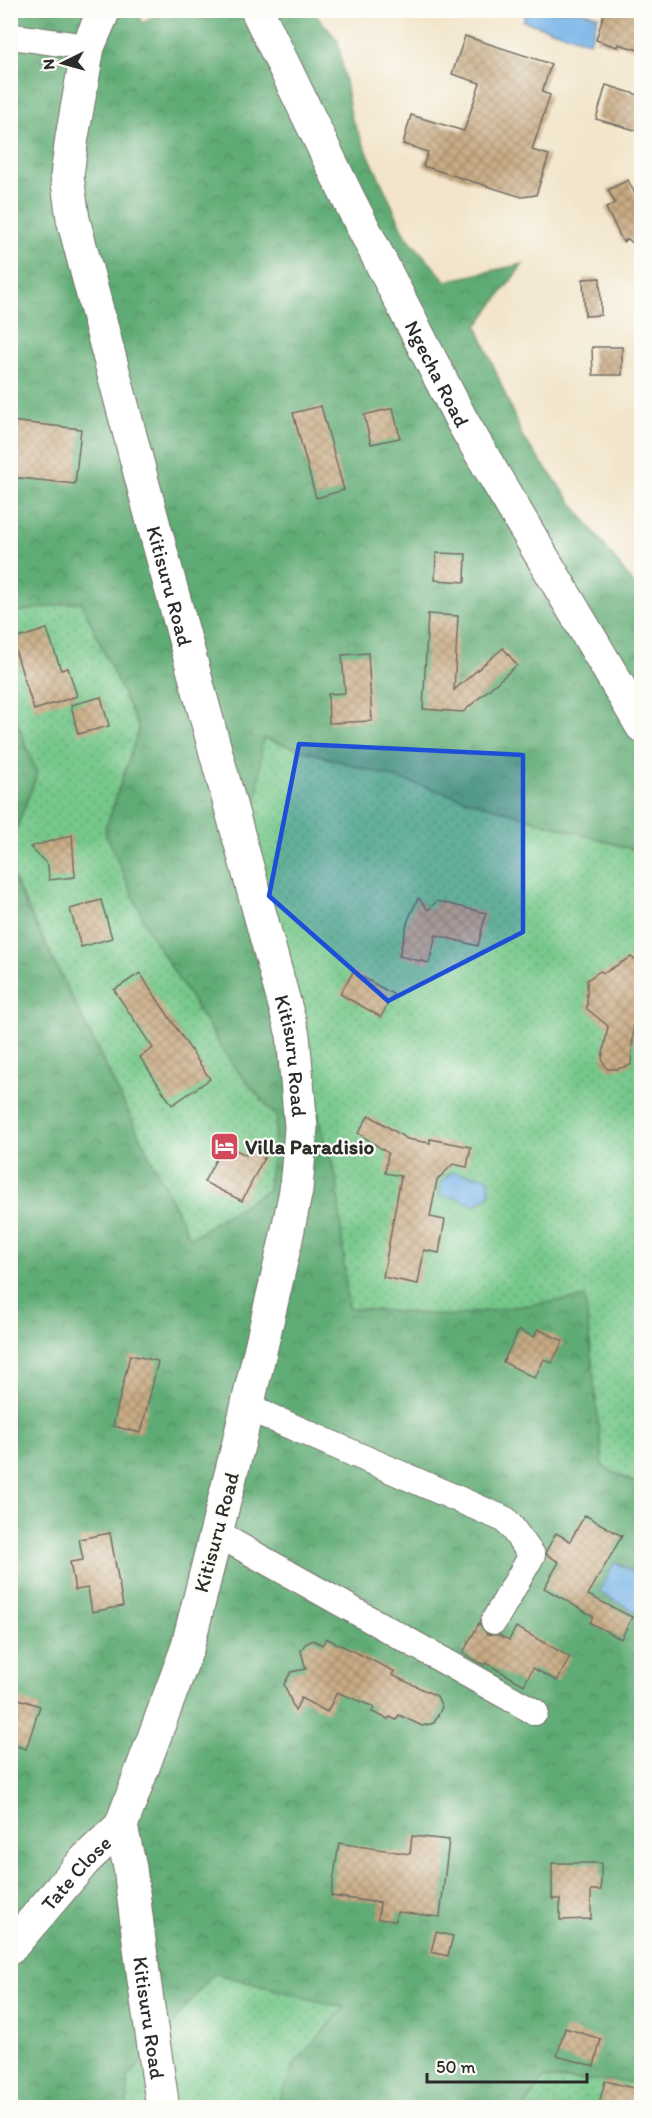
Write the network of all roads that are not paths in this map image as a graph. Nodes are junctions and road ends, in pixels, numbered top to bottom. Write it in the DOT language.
graph roads {
  1 [pos="104,10"];
  2 [pos="257,10"];
  3 [pos="10,36"];
  4 [pos="88,47"];
  5 [pos="642,726"];
  6 [pos="247,1407"];
  7 [pos="216,1533"];
  8 [pos="494,1621"];
  9 [pos="535,1713"];
  10 [pos="121,1826"];
  11 [pos="10,1948"];
  12 [pos="164,2108"];
  1 -- 4 [label="street, Kitisuru Road"];
  2 -- 5 [label="street, Ngecha Road"];
  3 -- 4 [label="street"];
  4 -- 6 [label="street, Kitisuru Road"];
  6 -- 7 [label="street, Kitisuru Road"];
  6 -- 8 [label="street"];
  7 -- 9 [label="street"];
  7 -- 10 [label="street, Kitisuru Road"];
  10 -- 11 [label="street, Tate Close"];
  10 -- 12 [label="street, Kitisuru Road"];
}
